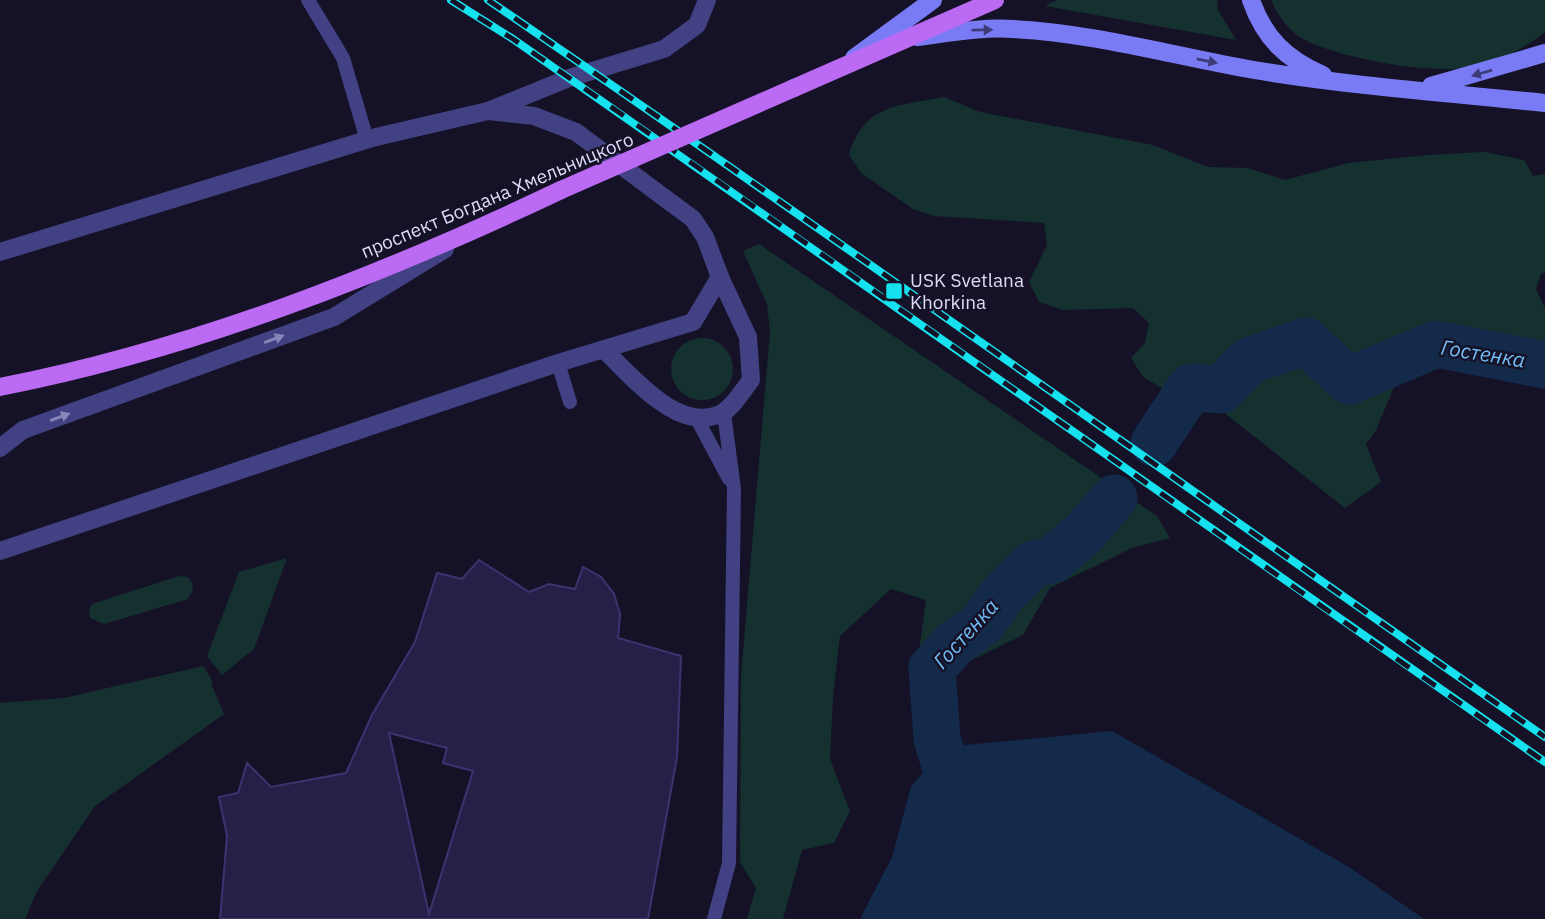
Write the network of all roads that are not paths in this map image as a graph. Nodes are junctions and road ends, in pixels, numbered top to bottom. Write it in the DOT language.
graph roads {
  1 [pos="308,0"];
  2 [pos="707,0"];
  3 [pos="933,0"];
  4 [pos="995,0"];
  5 [pos="1251,0"];
  6 [pos="915,38"];
  7 [pos="1545,53"];
  8 [pos="843,66"];
  9 [pos="1367,87"];
  10 [pos="1417,90"];
  11 [pos="1545,103"];
  12 [pos="488,111"];
  13 [pos="367,140"];
  14 [pos="470,233"];
  15 [pos="0,252"];
  16 [pos="720,277"];
  17 [pos="604,350"];
  18 [pos="558,363"];
  19 [pos="0,387"];
  20 [pos="570,402"];
  21 [pos="724,413"];
  22 [pos="696,419"];
  23 [pos="0,448"];
  24 [pos="734,489"];
  25 [pos="0,551"];
  26 [pos="714,919"];
  1 -- 13 [label="lane"];
  2 -- 12 [label="street"];
  3 -- 8 [label="main road"];
  4 -- 6 [label="main road, проспект Богдана Хмельницкого"];
  5 -- 9 [label="main road"];
  6 -- 8 [label="main road, проспект Богдана Хмельницкого"];
  6 -- 9 [label="main road, one-way"];
  7 -- 10 [label="main road, one-way"];
  8 -- 14 [label="main road, проспект Богдана Хмельницкого, bridge"];
  9 -- 10 [label="main road"];
  10 -- 11 [label="main road"];
  12 -- 13 [label="street"];
  12 -- 16 [label="street"];
  13 -- 15 [label="street"];
  14 -- 19 [label="main road, проспект Богдана Хмельницкого"];
  23 -- 14 [label="street, one-way"];
  16 -- 17 [label="street"];
  16 -- 21 [label="street"];
  17 -- 18 [label="street"];
  17 -- 22 [label="street"];
  18 -- 20 [label="lane"];
  18 -- 25 [label="street"];
  21 -- 22 [label="street"];
  21 -- 24 [label="lane"];
  22 -- 24 [label="lane"];
  24 -- 26 [label="lane"];
}
